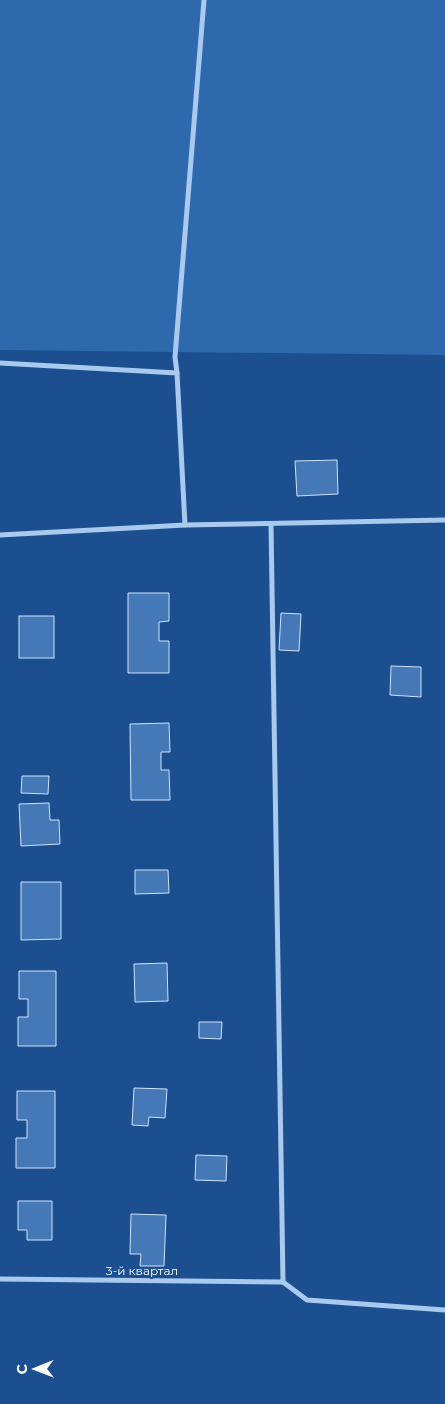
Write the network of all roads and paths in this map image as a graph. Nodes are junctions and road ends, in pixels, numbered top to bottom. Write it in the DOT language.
graph roads {
  1 [pos="204,0"];
  2 [pos="0,364"];
  3 [pos="177,373"];
  4 [pos="445,520"];
  5 [pos="271,524"];
  6 [pos="185,525"];
  7 [pos="0,535"];
  8 [pos="0,1279"];
  9 [pos="284,1282"];
  10 [pos="445,1310"];
  1 -- 3 [label="street"];
  2 -- 3 [label="street"];
  3 -- 6 [label="street"];
  4 -- 5 [label="street"];
  5 -- 6 [label="street"];
  5 -- 9 [label="street"];
  6 -- 7 [label="street"];
  8 -- 9 [label="street, 3-й квартал"];
  9 -- 10 [label="street"];
}
